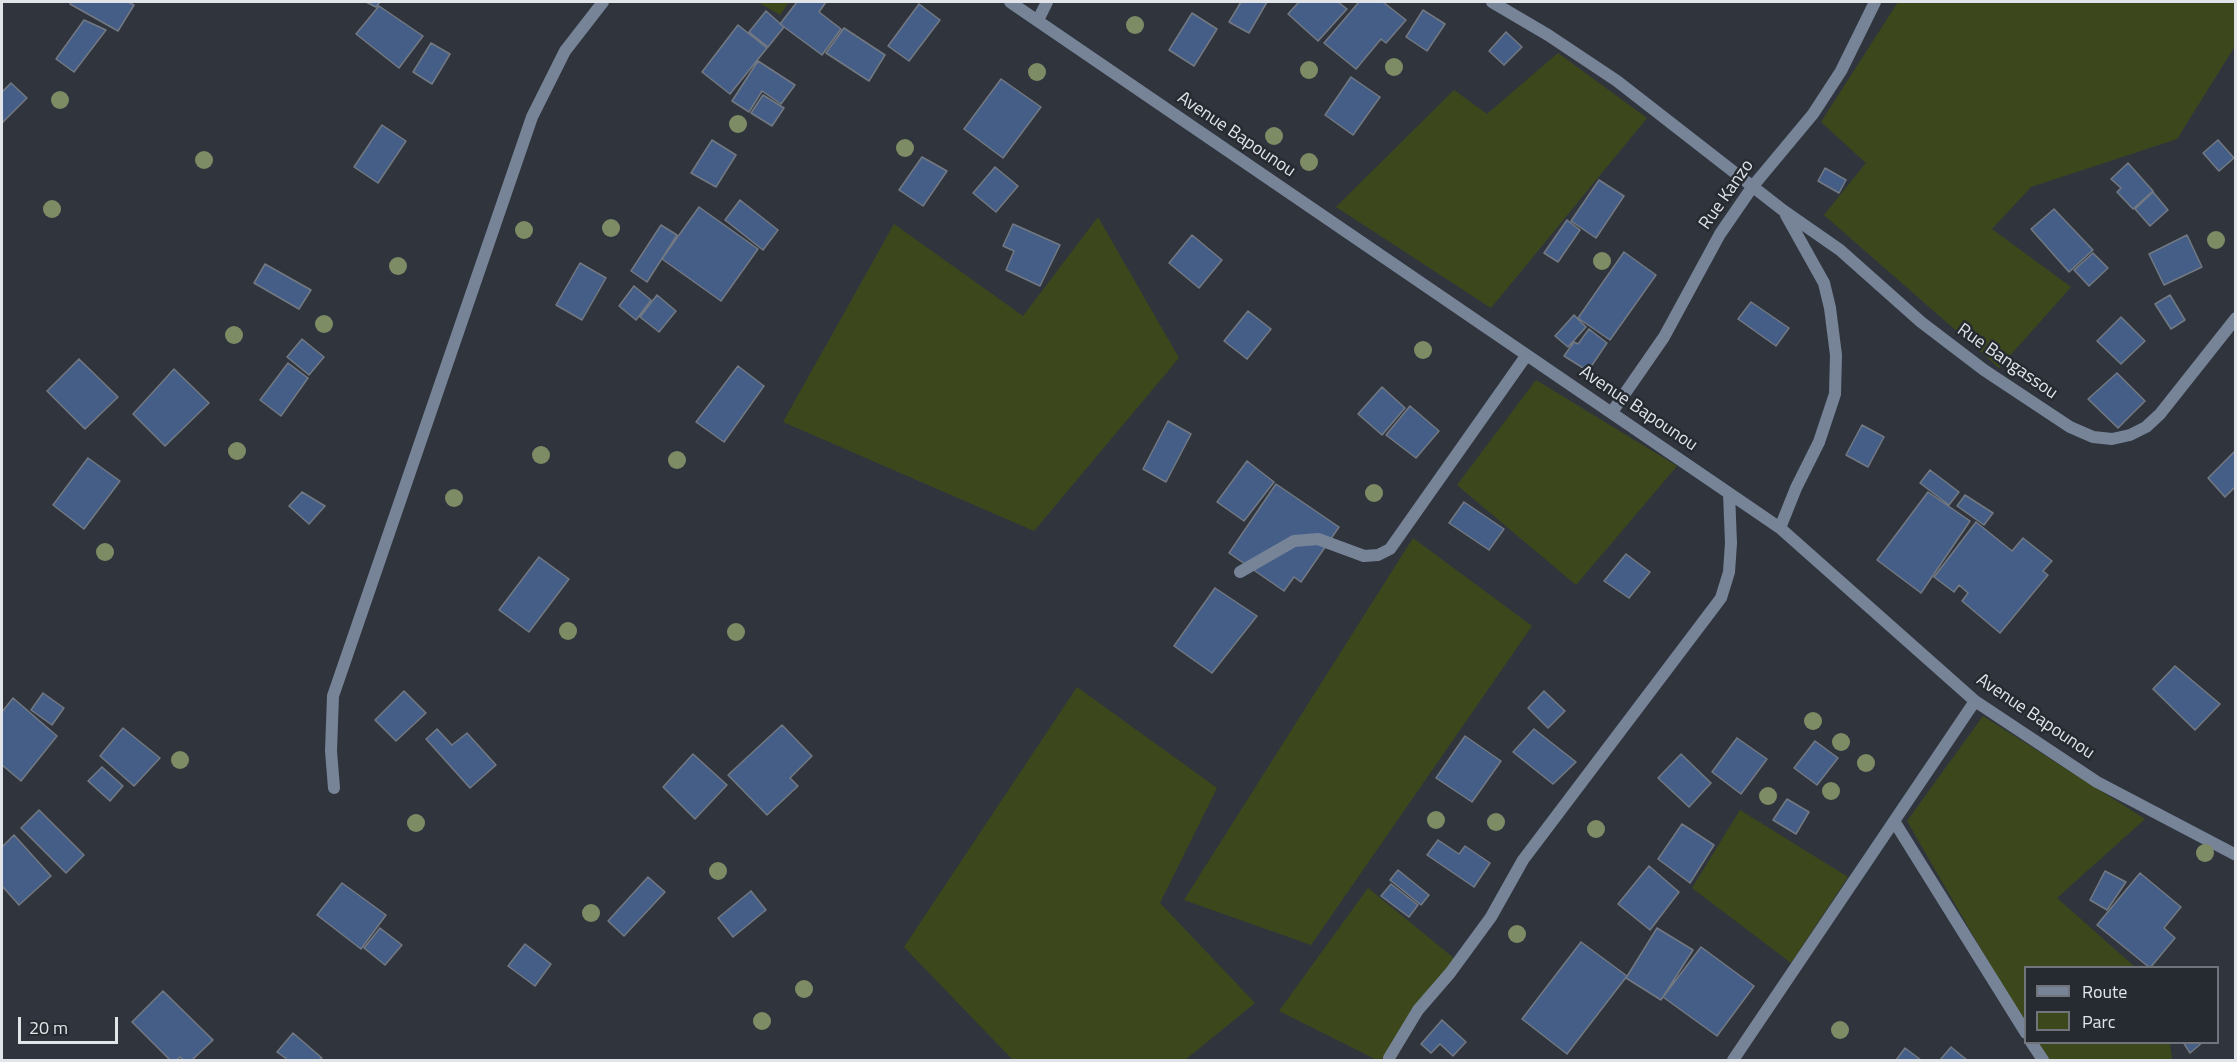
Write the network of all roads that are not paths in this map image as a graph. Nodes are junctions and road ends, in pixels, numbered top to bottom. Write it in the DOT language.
graph roads {
  1 [pos="603,2"];
  2 [pos="1010,2"];
  3 [pos="1047,2"];
  4 [pos="1492,2"];
  5 [pos="1875,2"];
  6 [pos="1038,21"];
  7 [pos="1753,186"];
  8 [pos="1784,211"];
  9 [pos="2235,318"];
  10 [pos="1526,356"];
  11 [pos="1612,412"];
  12 [pos="1729,493"];
  13 [pos="1780,528"];
  14 [pos="1240,572"];
  15 [pos="1975,701"];
  16 [pos="334,789"];
  17 [pos="1894,821"];
  18 [pos="2235,855"];
  19 [pos="2024,1031"];
  20 [pos="2032,1044"];
  21 [pos="1389,1058"];
  22 [pos="1732,1060"];
  23 [pos="2043,1060"];
  1 -- 16 [label="street"];
  2 -- 6 [label="street, Avenue Bapounou"];
  3 -- 6 [label="street"];
  4 -- 7 [label="street, Rue Bangassou"];
  5 -- 7 [label="street, Rue Kanzo"];
  6 -- 10 [label="street, Avenue Bapounou"];
  7 -- 8 [label="street, Rue Bangassou"];
  7 -- 11 [label="street, Rue Kanzo"];
  8 -- 9 [label="street, Rue Bangassou"];
  8 -- 13 [label="street"];
  10 -- 11 [label="street, Avenue Bapounou"];
  10 -- 14 [label="street"];
  11 -- 12 [label="street, Avenue Bapounou"];
  12 -- 13 [label="street, Avenue Bapounou"];
  12 -- 21 [label="street"];
  13 -- 15 [label="street, Avenue Bapounou"];
  15 -- 17 [label="street"];
  15 -- 18 [label="street, Avenue Bapounou"];
  17 -- 19 [label="street"];
  17 -- 22 [label="street"];
  20 -- 23 [label="street"];
}
